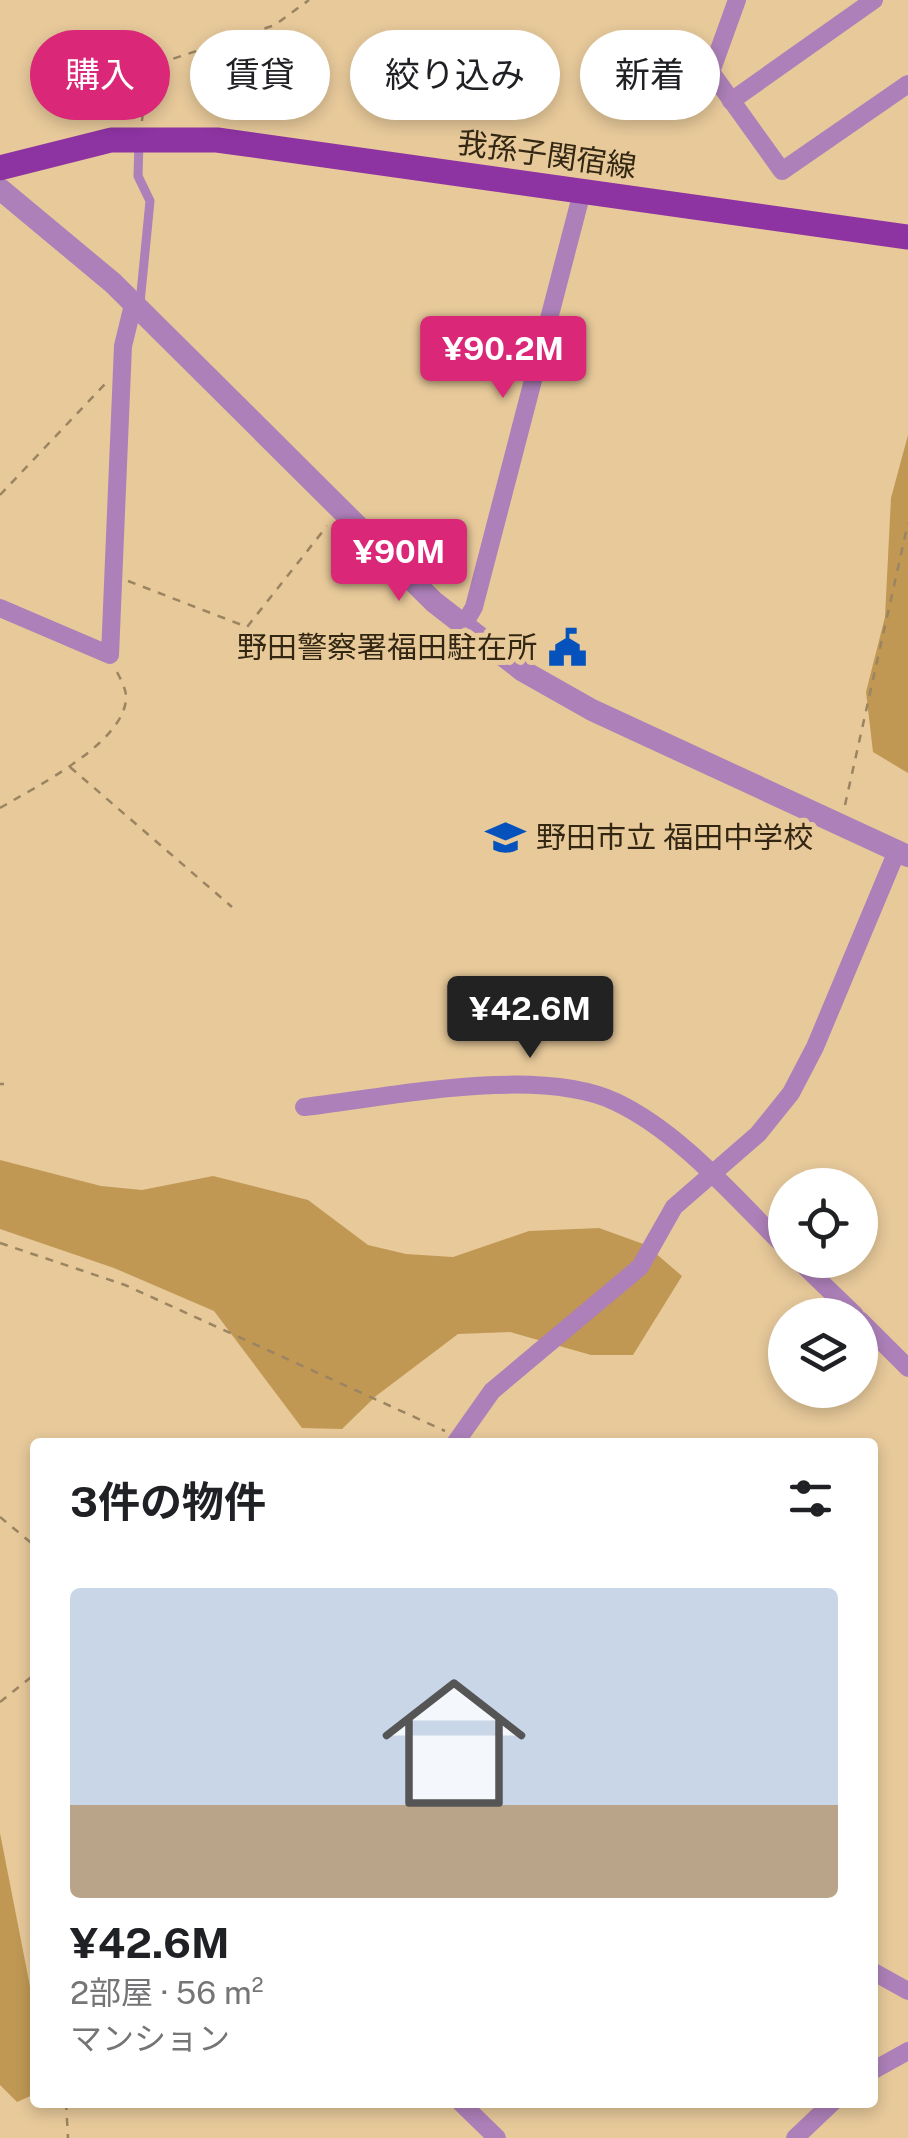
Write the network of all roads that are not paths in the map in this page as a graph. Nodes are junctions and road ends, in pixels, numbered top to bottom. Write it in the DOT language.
graph roads {
  1 [pos="737,0"];
  2 [pos="874,0"];
  3 [pos="908,84"];
  4 [pos="731,102"];
  5 [pos="140,137"];
  6 [pos="0,168"];
  7 [pos="0,189"];
  8 [pos="582,192"];
  9 [pos="908,237"];
  10 [pos="136,308"];
  11 [pos="0,608"];
  12 [pos="463,626"];
  13 [pos="903,854"];
  14 [pos="304,1106"];
  15 [pos="713,1176"];
  16 [pos="768,1230"];
  17 [pos="816,1278"];
  18 [pos="837,1298"];
  19 [pos="878,1338"];
  20 [pos="908,1368"];
  21 [pos="459,1438"];
  22 [pos="878,1974"];
  23 [pos="908,1991"];
  24 [pos="908,2052"];
  25 [pos="878,2068"];
  26 [pos="466,2108"];
  27 [pos="827,2108"];
  28 [pos="497,2138"];
  29 [pos="795,2138"];
  1 -- 4 [label="street"];
  2 -- 4 [label="street"];
  3 -- 4 [label="street"];
  5 -- 6 [label="main road, 我孫子関宿線"];
  5 -- 8 [label="main road, 我孫子関宿線"];
  5 -- 10 [label="lane"];
  7 -- 10 [label="street"];
  8 -- 9 [label="main road, 我孫子関宿線"];
  8 -- 12 [label="street"];
  10 -- 11 [label="street"];
  10 -- 12 [label="street"];
  12 -- 13 [label="street"];
  13 -- 15 [label="street"];
  14 -- 15 [label="street"];
  15 -- 16 [label="street"];
  15 -- 21 [label="street"];
  17 -- 18 [label="street"];
  19 -- 20 [label="street"];
  22 -- 23 [label="street"];
  24 -- 25 [label="street"];
  26 -- 28 [label="street"];
  27 -- 29 [label="street"];
}
